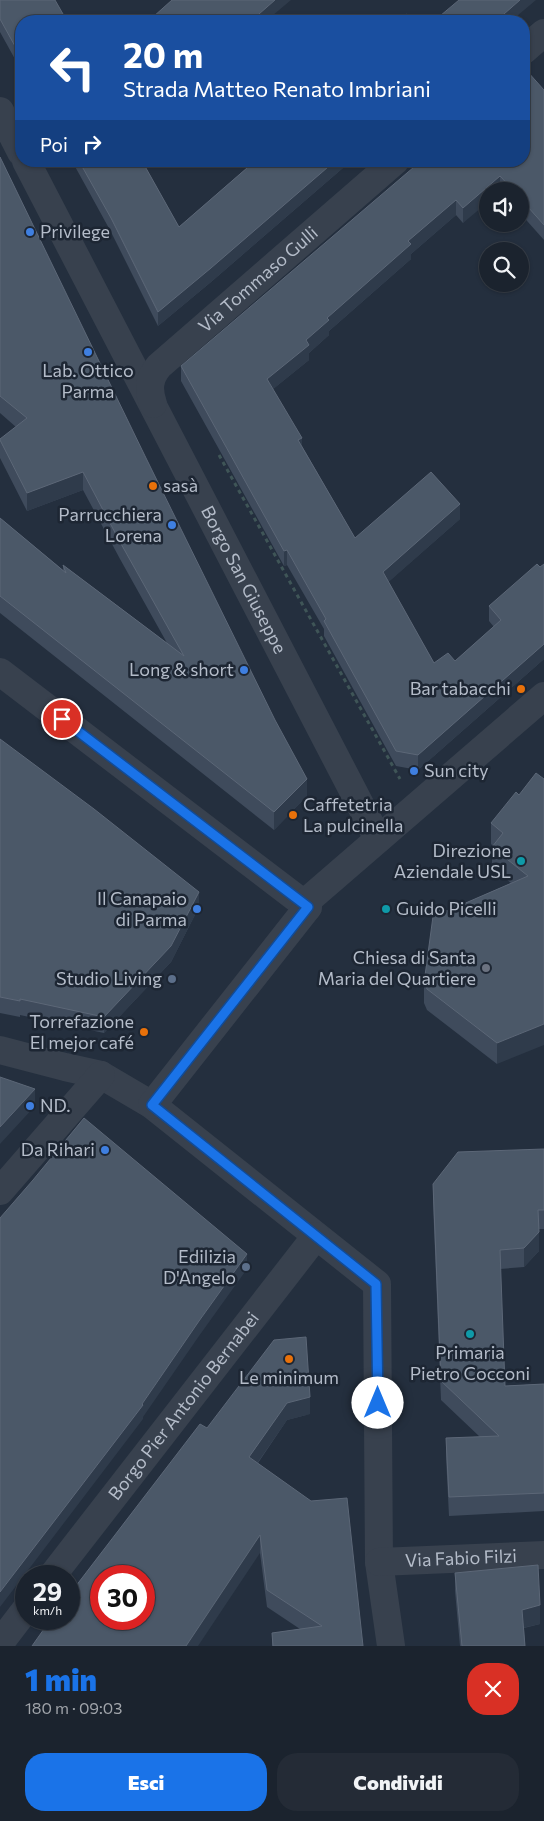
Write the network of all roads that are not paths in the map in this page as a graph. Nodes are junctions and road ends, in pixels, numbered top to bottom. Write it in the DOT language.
graph roads {
  1 [pos="0,111"];
  2 [pos="15,140"];
  3 [pos="29,167"];
  4 [pos="388,167"];
  5 [pos="155,411"];
  6 [pos="0,672"];
  7 [pos="544,696"];
  8 [pos="378,839"];
  9 [pos="308,907"];
  10 [pos="0,1050"];
  11 [pos="101,1075"];
  12 [pos="152,1105"];
  13 [pos="0,1191"];
  14 [pos="316,1236"];
  15 [pos="544,1555"];
  16 [pos="379,1562"];
  17 [pos="61,1565"];
  18 [pos="15,1623"];
  19 [pos="0,1643"];
  20 [pos="391,1646"];
  1 -- 2 [label="street"];
  3 -- 5 [label="street, Borgo San Giuseppe"];
  4 -- 5 [label="street, Via Tommaso Gulli"];
  5 -- 8 [label="street, Borgo San Giuseppe"];
  6 -- 9 [label="street"];
  7 -- 8 [label="street"];
  8 -- 9 [label="street"];
  9 -- 12 [label="street"];
  10 -- 11 [label="street"];
  11 -- 12 [label="street"];
  11 -- 13 [label="street"];
  12 -- 14 [label="street"];
  14 -- 16 [label="street"];
  14 -- 17 [label="street, Borgo Pier Antonio Bernabei"];
  15 -- 16 [label="street, Via Fabio Filzi"];
  16 -- 20 [label="street"];
  18 -- 19 [label="street"];
}
